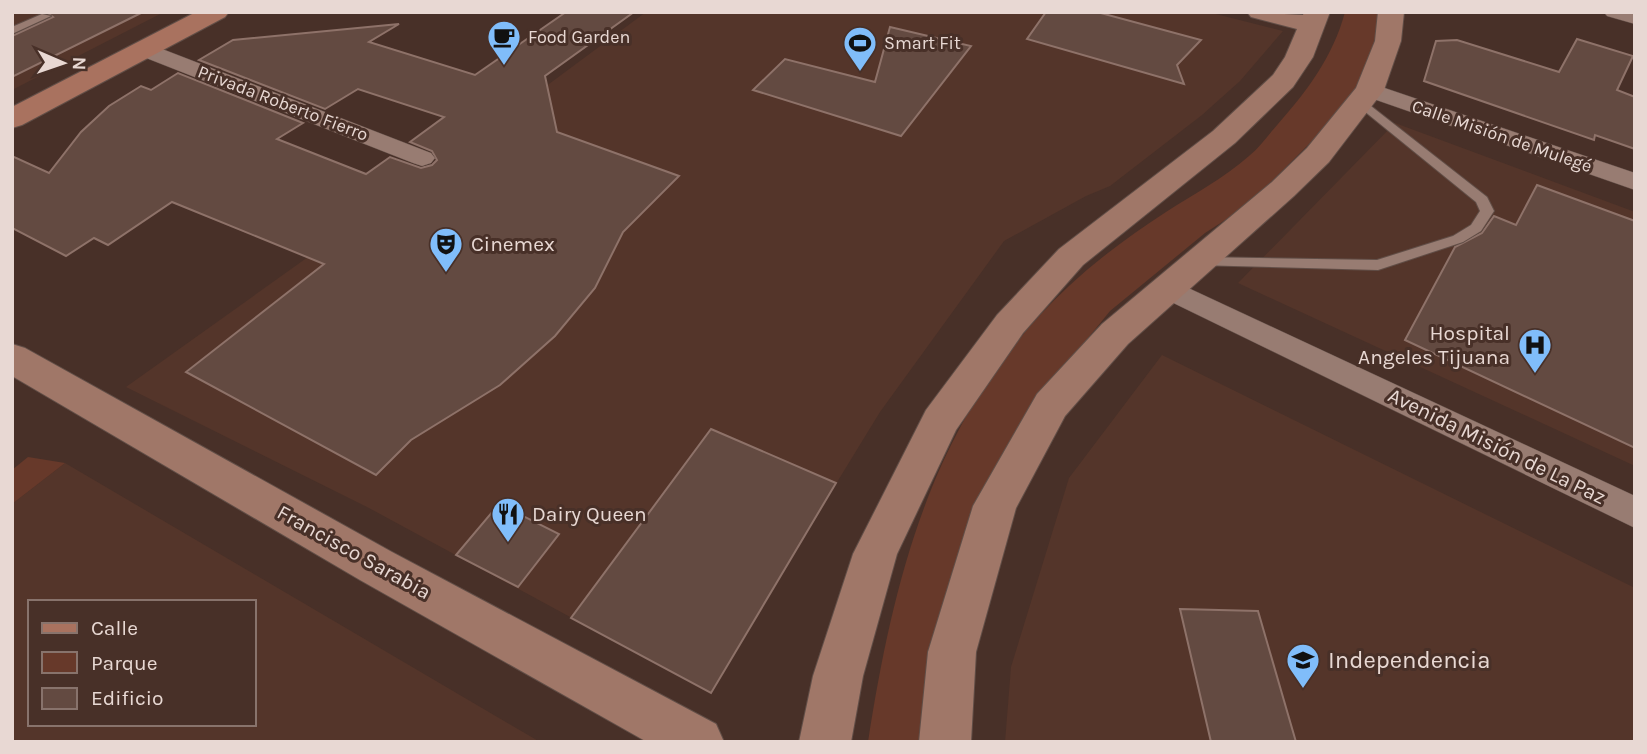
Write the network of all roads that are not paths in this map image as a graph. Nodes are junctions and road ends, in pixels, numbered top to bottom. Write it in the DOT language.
graph roads {
  1 [pos="216,12"];
  2 [pos="1260,12"];
  3 [pos="1391,12"];
  4 [pos="1614,12"];
  5 [pos="46,16"];
  6 [pos="1635,18"];
  7 [pos="1315,19"];
  8 [pos="12,32"];
  9 [pos="144,50"];
  10 [pos="1366,97"];
  11 [pos="12,119"];
  12 [pos="422,158"];
  13 [pos="1635,182"];
  14 [pos="1199,262"];
  15 [pos="1169,289"];
  16 [pos="12,358"];
  17 [pos="1635,513"];
  18 [pos="698,742"];
  19 [pos="825,742"];
  20 [pos="945,742"];
  1 -- 9 [label="main road"];
  2 -- 7 [label="main road"];
  3 -- 10 [label="main road"];
  4 -- 6 [label="street"];
  5 -- 8 [label="lane"];
  7 -- 19 [label="main road"];
  9 -- 11 [label="main road"];
  9 -- 12 [label="street, Privada Roberto Fierro"];
  10 -- 13 [label="street, Calle Misión de Mulegé"];
  10 -- 14 [label="main road"];
  10 -- 14 [label="lane"];
  14 -- 15 [label="main road"];
  15 -- 17 [label="street, Avenida Misión de La Paz"];
  15 -- 20 [label="main road"];
  16 -- 18 [label="main road, Francisco Sarabia"];
}
